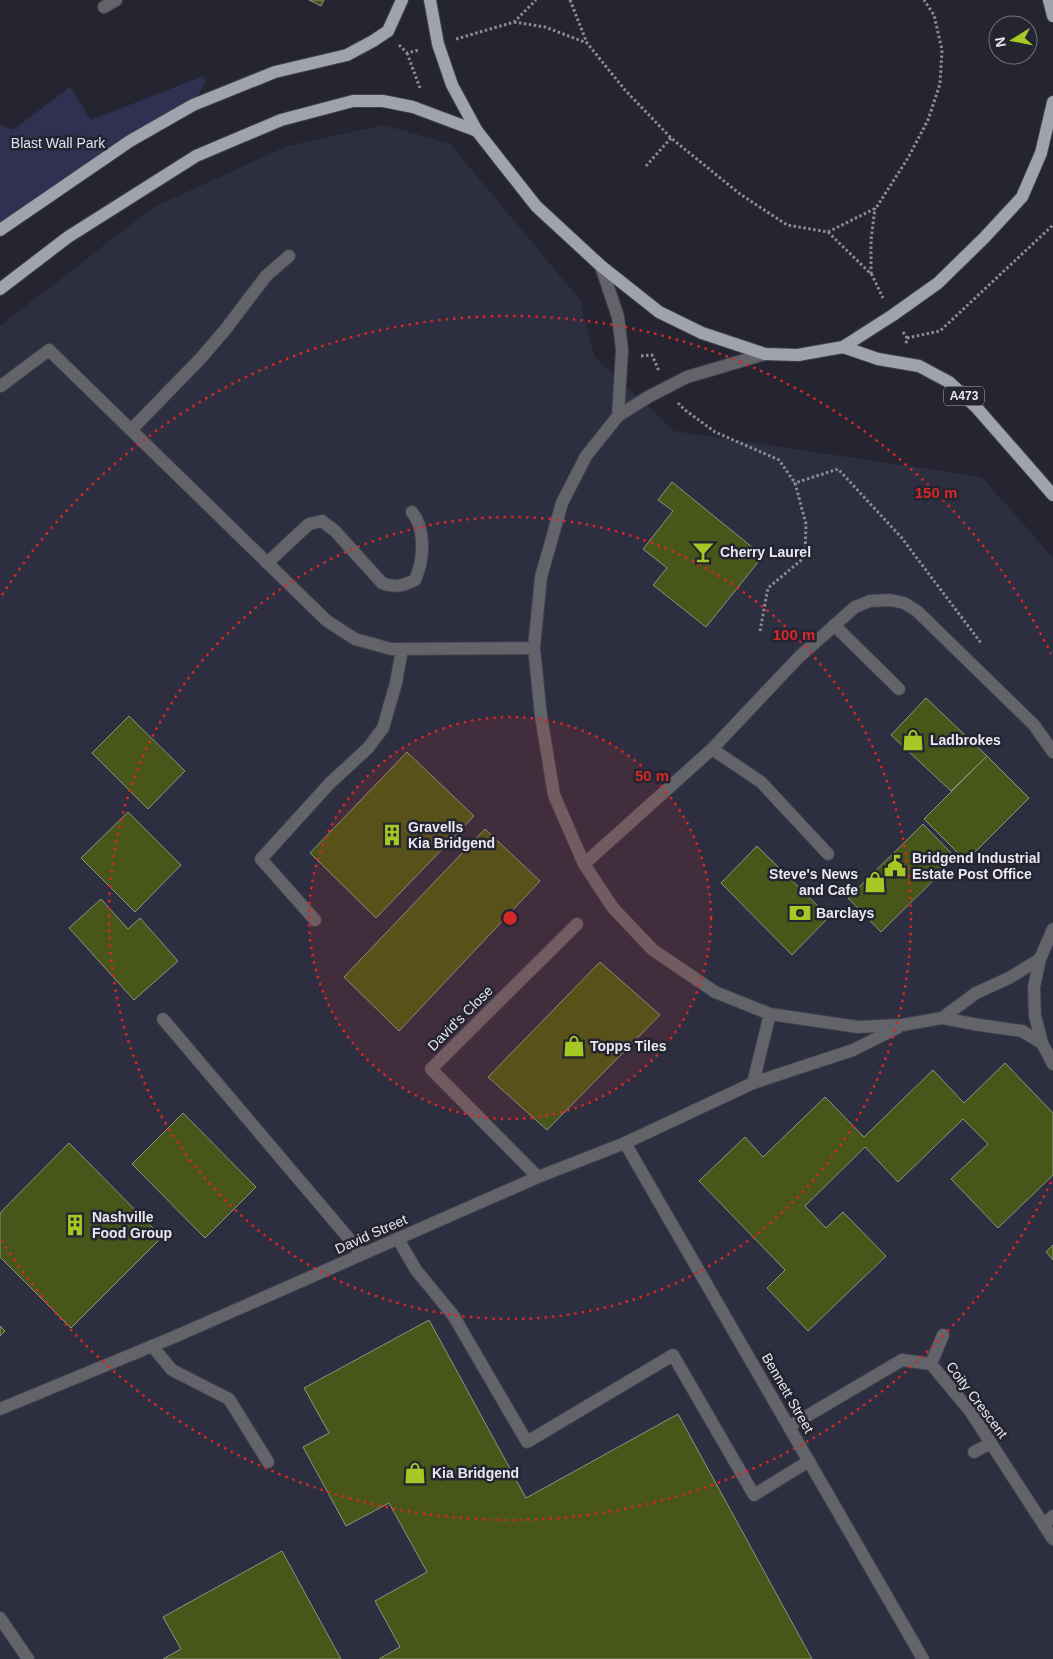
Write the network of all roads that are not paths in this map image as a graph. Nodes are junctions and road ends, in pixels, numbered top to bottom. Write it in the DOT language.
graph roads {
  1 [pos="116,0"];
  2 [pos="402,0"];
  3 [pos="430,0"];
  4 [pos="1049,0"];
  5 [pos="104,7"];
  6 [pos="1053,16"];
  7 [pos="1053,102"];
  8 [pos="477,131"];
  9 [pos="0,230"];
  10 [pos="289,256"];
  11 [pos="601,266"];
  12 [pos="0,289"];
  13 [pos="843,347"];
  14 [pos="765,354"];
  15 [pos="0,386"];
  16 [pos="618,416"];
  17 [pos="131,430"];
  18 [pos="1053,496"];
  19 [pos="412,512"];
  20 [pos="267,562"];
  21 [pos="834,625"];
  22 [pos="534,648"];
  23 [pos="402,649"];
  24 [pos="899,689"];
  25 [pos="712,749"];
  26 [pos="1053,752"];
  27 [pos="828,854"];
  28 [pos="584,864"];
  29 [pos="315,920"];
  30 [pos="577,924"];
  31 [pos="1053,929"];
  32 [pos="1040,959"];
  33 [pos="770,1014"];
  34 [pos="942,1018"];
  35 [pos="163,1019"];
  36 [pos="902,1025"];
  37 [pos="1042,1043"];
  38 [pos="1053,1064"];
  39 [pos="753,1083"];
  40 [pos="625,1143"];
  41 [pos="538,1177"];
  42 [pos="398,1239"];
  43 [pos="362,1254"];
  44 [pos="944,1335"];
  45 [pos="152,1346"];
  46 [pos="931,1364"];
  47 [pos="0,1409"];
  48 [pos="790,1426"];
  49 [pos="991,1443"];
  50 [pos="974,1452"];
  51 [pos="809,1460"];
  52 [pos="268,1462"];
  53 [pos="1048,1520"];
  54 [pos="1053,1539"];
  55 [pos="0,1618"];
  56 [pos="28,1659"];
  57 [pos="923,1659"];
  1 -- 5 [label="street"];
  2 -- 9 [label="main road"];
  3 -- 8 [label="main road"];
  4 -- 6 [label="main road"];
  7 -- 13 [label="main road"];
  8 -- 11 [label="main road"];
  8 -- 12 [label="main road"];
  10 -- 17 [label="street"];
  11 -- 14 [label="main road"];
  11 -- 16 [label="street"];
  13 -- 14 [label="main road"];
  13 -- 18 [label="main road, A473"];
  14 -- 16 [label="street"];
  15 -- 17 [label="street"];
  16 -- 22 [label="street"];
  17 -- 20 [label="street"];
  19 -- 20 [label="street"];
  20 -- 23 [label="street"];
  21 -- 24 [label="street"];
  21 -- 25 [label="street"];
  21 -- 26 [label="street"];
  22 -- 23 [label="street"];
  22 -- 28 [label="street"];
  23 -- 29 [label="street"];
  25 -- 27 [label="street"];
  25 -- 28 [label="street"];
  28 -- 33 [label="street"];
  30 -- 41 [label="street, David's Close"];
  31 -- 32 [label="street"];
  32 -- 34 [label="street"];
  32 -- 37 [label="street"];
  33 -- 36 [label="street"];
  33 -- 39 [label="street"];
  34 -- 36 [label="street"];
  34 -- 37 [label="street"];
  35 -- 43 [label="street"];
  36 -- 39 [label="street, David Street"];
  37 -- 38 [label="street"];
  39 -- 40 [label="street, David Street"];
  40 -- 41 [label="street, David Street"];
  40 -- 48 [label="street, Bennett Street"];
  41 -- 42 [label="street, David Street"];
  42 -- 43 [label="street, David Street"];
  42 -- 51 [label="street"];
  43 -- 45 [label="street, David Street"];
  44 -- 46 [label="street"];
  45 -- 47 [label="street, David Street"];
  45 -- 52 [label="street"];
  46 -- 48 [label="street, Coity Crescent"];
  46 -- 49 [label="street, Coity Crescent"];
  48 -- 51 [label="street, Bennett Street"];
  49 -- 50 [label="street"];
  49 -- 53 [label="street, Coity Crescent"];
  51 -- 57 [label="street, Bennett Street"];
  53 -- 54 [label="street, Coity Crescent"];
  55 -- 56 [label="street"];
}
